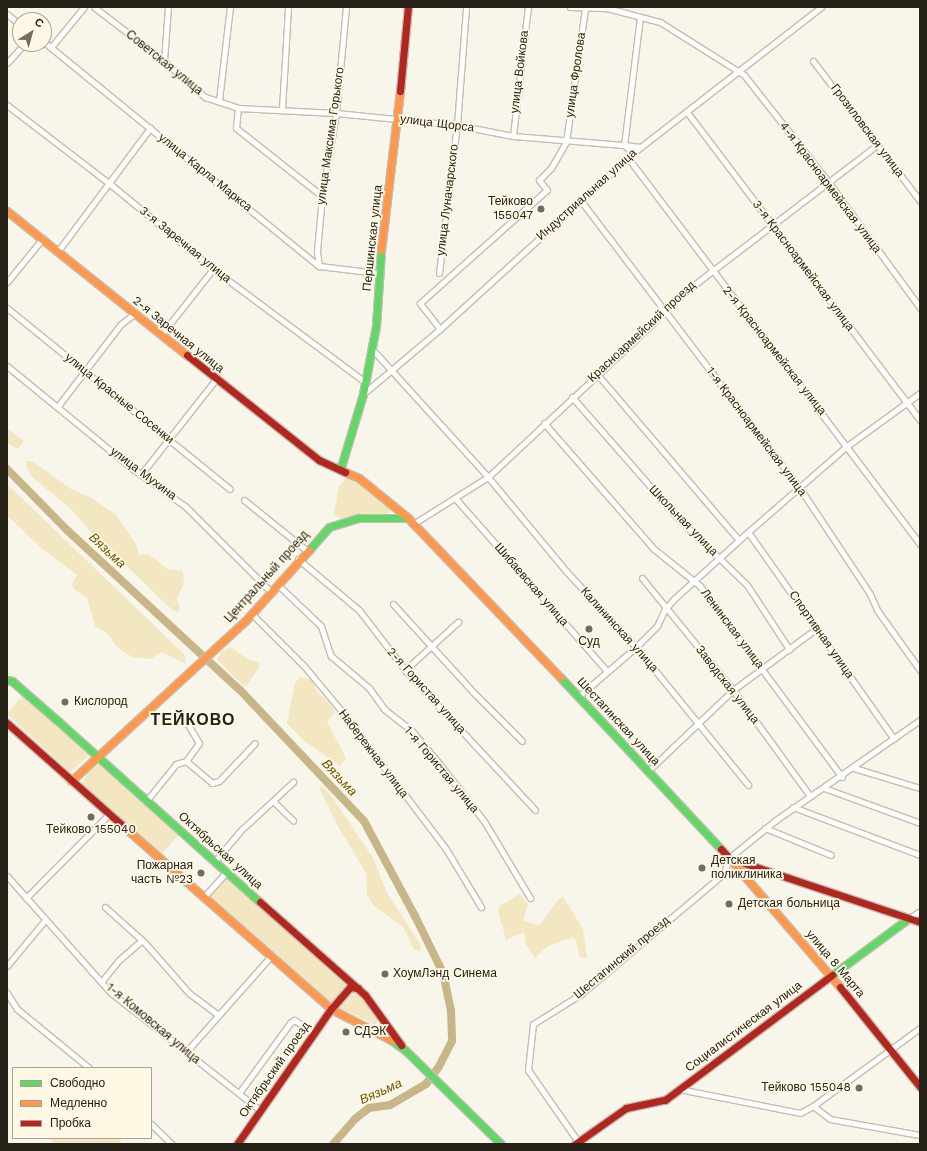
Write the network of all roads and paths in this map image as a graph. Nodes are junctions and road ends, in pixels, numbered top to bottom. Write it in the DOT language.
graph roads {
  1 [pos="84,7"];
  2 [pos="94,7"];
  3 [pos="168,7"];
  4 [pos="230,7"];
  5 [pos="288,7"];
  6 [pos="346,7"];
  7 [pos="408,7"];
  8 [pos="466,7"];
  9 [pos="528,7"];
  10 [pos="570,7"];
  11 [pos="821,7"];
  12 [pos="585,8"];
  13 [pos="640,17"];
  14 [pos="52,46"];
  15 [pos="17,52"];
  16 [pos="164,61"];
  17 [pos="813,61"];
  18 [pos="7,63"];
  19 [pos="737,71"];
  20 [pos="220,100"];
  21 [pos="7,104"];
  22 [pos="238,108"];
  23 [pos="282,109"];
  24 [pos="687,112"];
  25 [pos="336,113"];
  26 [pos="398,120"];
  27 [pos="457,125"];
  28 [pos="150,128"];
  29 [pos="513,136"];
  30 [pos="566,142"];
  31 [pos="624,145"];
  32 [pos="877,145"];
  33 [pos="641,147"];
  34 [pos="633,153"];
  35 [pos="628,158"];
  36 [pos="829,183"];
  37 [pos="110,184"];
  38 [pos="322,196"];
  39 [pos="581,200"];
  40 [pos="920,201"];
  41 [pos="7,211"];
  42 [pos="772,227"];
  43 [pos="43,238"];
  44 [pos="58,251"];
  45 [pos="319,266"];
  46 [pos="213,268"];
  47 [pos="712,270"];
  48 [pos="378,273"];
  49 [pos="439,273"];
  50 [pos="7,282"];
  51 [pos="7,308"];
  52 [pos="920,308"];
  53 [pos="665,311"];
  54 [pos="134,314"];
  55 [pos="440,329"];
  56 [pos="161,335"];
  57 [pos="372,349"];
  58 [pos="7,366"];
  59 [pos="87,371"];
  60 [pos="391,371"];
  61 [pos="597,374"];
  62 [pos="216,379"];
  63 [pos="365,382"];
  64 [pos="920,393"];
  65 [pos="363,394"];
  66 [pos="572,397"];
  67 [pos="907,402"];
  68 [pos="58,406"];
  69 [pos="920,420"];
  70 [pos="544,423"];
  71 [pos="168,438"];
  72 [pos="847,446"];
  73 [pos="341,467"];
  74 [pos="142,473"];
  75 [pos="488,477"];
  76 [pos="799,487"];
  77 [pos="230,489"];
  78 [pos="455,498"];
  79 [pos="244,500"];
  80 [pos="396,508"];
  81 [pos="387,517"];
  82 [pos="408,518"];
  83 [pos="413,524"];
  84 [pos="748,532"];
  85 [pos="739,540"];
  86 [pos="920,544"];
  87 [pos="306,550"];
  88 [pos="298,559"];
  89 [pos="719,559"];
  90 [pos="642,578"];
  91 [pos="693,582"];
  92 [pos="278,584"];
  93 [pos="271,592"];
  94 [pos="393,604"];
  95 [pos="665,609"];
  96 [pos="251,614"];
  97 [pos="458,622"];
  98 [pos="817,628"];
  99 [pos="431,646"];
  100 [pos="636,647"];
  101 [pos="789,649"];
  102 [pos="761,668"];
  103 [pos="404,670"];
  104 [pos="920,670"];
  105 [pos="607,671"];
  106 [pos="8,680"];
  107 [pos="733,690"];
  108 [pos="579,696"];
  109 [pos="698,720"];
  110 [pos="920,720"];
  111 [pos="7,723"];
  112 [pos="188,725"];
  113 [pos="894,739"];
  114 [pos="522,741"];
  115 [pos="255,743"];
  116 [pos="97,755"];
  117 [pos="186,761"];
  118 [pos="854,768"];
  119 [pos="649,770"];
  120 [pos="842,776"];
  121 [pos="71,781"];
  122 [pos="293,782"];
  123 [pos="748,785"];
  124 [pos="824,788"];
  125 [pos="920,788"];
  126 [pos="810,796"];
  127 [pos="147,800"];
  128 [pos="273,801"];
  129 [pos="793,807"];
  130 [pos="535,810"];
  131 [pos="109,814"];
  132 [pos="293,820"];
  133 [pos="920,823"];
  134 [pos="765,828"];
  135 [pos="832,855"];
  136 [pos="920,855"];
  137 [pos="729,858"];
  138 [pos="215,861"];
  139 [pos="227,871"];
  140 [pos="7,876"];
  141 [pos="26,898"];
  142 [pos="203,898"];
  143 [pos="530,898"];
  144 [pos="105,906"];
  145 [pos="480,907"];
  146 [pos="920,912"];
  147 [pos="909,918"];
  148 [pos="45,920"];
  149 [pos="920,922"];
  150 [pos="142,940"];
  151 [pos="270,957"];
  152 [pos="7,966"];
  153 [pos="831,975"];
  154 [pos="102,982"];
  155 [pos="358,988"];
  156 [pos="7,993"];
  157 [pos="331,1009"];
  158 [pos="217,1014"];
  159 [pos="386,1022"];
  160 [pos="920,1028"];
  161 [pos="315,1032"];
  162 [pos="379,1032"];
  163 [pos="405,1050"];
  164 [pos="890,1050"];
  165 [pos="186,1052"];
  166 [pos="89,1067"];
  167 [pos="920,1087"];
  168 [pos="679,1089"];
  169 [pos="239,1094"];
  170 [pos="812,1106"];
  171 [pos="260,1110"];
  172 [pos="152,1125"];
  173 [pos="920,1136"];
  174 [pos="577,1143"];
  175 [pos="172,1144"];
  176 [pos="237,1144"];
  177 [pos="501,1144"];
  1 -- 14 [label="street"];
  2 -- 16 [label="street, Советская улица"];
  3 -- 16 [label="street"];
  4 -- 20 [label="street"];
  5 -- 23 [label="street"];
  6 -- 25 [label="street, улица Максима Горького"];
  7 -- 26 [label="street, Першинская улица"];
  8 -- 27 [label="street, улица Луначарского"];
  9 -- 29 [label="street, улица Войкова"];
  10 -- 12 [label="street, 4-я Красноармейская улица"];
  11 -- 19 [label="street, Индустриальная улица"];
  12 -- 13 [label="street, 4-я Красноармейская улица"];
  12 -- 30 [label="street, улица Фролова"];
  13 -- 19 [label="street, 4-я Красноармейская улица"];
  13 -- 31 [label="street"];
  14 -- 28 [label="street, улица Карла Маркса"];
  15 -- 18 [label="street"];
  16 -- 20 [label="street, Советская улица"];
  17 -- 32 [label="street, Грозиловская улица"];
  19 -- 24 [label="street, Индустриальная улица"];
  19 -- 36 [label="street, 4-я Красноармейская улица"];
  20 -- 22 [label="street, Советская улица"];
  21 -- 37 [label="street, 3-я Заречная улица"];
  22 -- 23 [label="street, улица Щорса"];
  22 -- 38 [label="street"];
  23 -- 25 [label="street, улица Щорса"];
  24 -- 33 [label="street, Индустриальная улица"];
  24 -- 42 [label="street, 3-я Красноармейская улица"];
  25 -- 26 [label="street, улица Щорса"];
  25 -- 38 [label="street, улица Максима Горького"];
  26 -- 27 [label="street, улица Щорса"];
  26 -- 48 [label="street, Першинская улица"];
  27 -- 29 [label="street, улица Щорса"];
  27 -- 49 [label="street, улица Луначарского"];
  28 -- 37 [label="street"];
  28 -- 45 [label="street, улица Карла Маркса"];
  29 -- 30 [label="street, улица Щорса"];
  30 -- 31 [label="street, улица Щорса"];
  30 -- 55 [label="street"];
  31 -- 33 [label="street, улица Щорса"];
  31 -- 34 [label="street"];
  32 -- 36 [label="street, Красноармейский проезд"];
  32 -- 40 [label="street, Грозиловская улица"];
  33 -- 34 [label="street, Индустриальная улица"];
  34 -- 35 [label="street, Индустриальная улица"];
  35 -- 39 [label="street, Индустриальная улица"];
  35 -- 47 [label="street, 2-я Красноармейская улица"];
  36 -- 42 [label="street, Красноармейский проезд"];
  36 -- 52 [label="street, 4-я Красноармейская улица"];
  37 -- 44 [label="street"];
  37 -- 46 [label="street, 3-я Заречная улица"];
  38 -- 45 [label="street, улица Максима Горького"];
  39 -- 53 [label="street, 1-я Красноармейская улица"];
  39 -- 55 [label="street, Индустриальная улица"];
  41 -- 43 [label="street, 2-я Заречная улица"];
  42 -- 47 [label="street, Красноармейский проезд"];
  42 -- 67 [label="street, 3-я Красноармейская улица"];
  43 -- 44 [label="street, 2-я Заречная улица"];
  43 -- 50 [label="street"];
  44 -- 54 [label="street, 2-я Заречная улица"];
  45 -- 48 [label="street"];
  46 -- 56 [label="street"];
  46 -- 63 [label="street, 3-я Заречная улица"];
  47 -- 53 [label="street, Красноармейский проезд"];
  47 -- 72 [label="street, 2-я Красноармейская улица"];
  48 -- 57 [label="street, Першинская улица"];
  51 -- 59 [label="street, улица Красные Сосенки"];
  53 -- 61 [label="street, Красноармейский проезд"];
  53 -- 76 [label="street, 1-я Красноармейская улица"];
  54 -- 56 [label="street, 2-я Заречная улица"];
  54 -- 59 [label="street"];
  55 -- 60 [label="street, Индустриальная улица"];
  56 -- 62 [label="street, 2-я Заречная улица"];
  57 -- 60 [label="street"];
  57 -- 63 [label="street, Першинская улица"];
  58 -- 68 [label="street, улица Мухина"];
  59 -- 68 [label="street"];
  59 -- 71 [label="street, улица Красные Сосенки"];
  60 -- 65 [label="street, Индустриальная улица"];
  60 -- 75 [label="street"];
  61 -- 66 [label="street, Красноармейский проезд"];
  61 -- 85 [label="street"];
  62 -- 71 [label="street"];
  62 -- 73 [label="street, 2-я Заречная улица"];
  63 -- 65 [label="street, Першинская улица"];
  64 -- 67 [label="street"];
  65 -- 73 [label="street, Першинская улица"];
  66 -- 70 [label="street, Красноармейский проезд"];
  66 -- 89 [label="street, Школьная улица"];
  67 -- 69 [label="street, 3-я Красноармейская улица"];
  67 -- 72 [label="street"];
  68 -- 74 [label="street, улица Мухина"];
  70 -- 75 [label="street, Красноармейский проезд"];
  70 -- 91 [label="street, Ленинская улица"];
  71 -- 74 [label="street"];
  71 -- 77 [label="street, улица Красные Сосенки"];
  72 -- 76 [label="street"];
  72 -- 86 [label="street, 2-я Красноармейская улица"];
  73 -- 80 [label="street, Шестагинская улица"];
  74 -- 93 [label="street, улица Мухина"];
  75 -- 78 [label="street, Красноармейский проезд"];
  75 -- 100 [label="street, Калининская улица"];
  76 -- 84 [label="street"];
  76 -- 104 [label="street, 1-я Красноармейская улица"];
  78 -- 83 [label="street, Красноармейский проезд"];
  78 -- 105 [label="street, Шибаевская улица"];
  79 -- 87 [label="street"];
  80 -- 81 [label="street"];
  80 -- 82 [label="street, Шестагинская улица"];
  81 -- 82 [label="street, Центральный проезд"];
  81 -- 87 [label="street, Центральный проезд"];
  82 -- 83 [label="street, Шестагинская улица"];
  83 -- 108 [label="street, Шестагинская улица"];
  84 -- 85 [label="street"];
  84 -- 98 [label="street, Спортивная улица"];
  85 -- 89 [label="street"];
  87 -- 88 [label="street, Центральный проезд"];
  88 -- 92 [label="street, Центральный проезд"];
  88 -- 103 [label="street, 2-я Гористая улица"];
  89 -- 91 [label="street"];
  89 -- 101 [label="street, Школьная улица"];
  90 -- 95 [label="street, Заводская улица"];
  91 -- 95 [label="street"];
  91 -- 102 [label="street, Ленинская улица"];
  92 -- 93 [label="street, Центральный проезд"];
  92 -- 143 [label="street, 1-я Гористая улица"];
  93 -- 96 [label="street, Центральный проезд"];
  94 -- 99 [label="street"];
  95 -- 100 [label="street"];
  95 -- 107 [label="street, Заводская улица"];
  96 -- 116 [label="street, Центральный проезд"];
  96 -- 145 [label="street, Набережная улица"];
  97 -- 99 [label="street"];
  98 -- 101 [label="street"];
  98 -- 113 [label="street, Спортивная улица"];
  99 -- 103 [label="street"];
  99 -- 114 [label="street"];
  100 -- 105 [label="street"];
  100 -- 109 [label="street, Калининская улица"];
  101 -- 102 [label="street"];
  102 -- 107 [label="street"];
  102 -- 120 [label="street, Ленинская улица"];
  103 -- 130 [label="street, 2-я Гористая улица"];
  105 -- 108 [label="street"];
  106 -- 116 [label="street, Октябрьская улица"];
  107 -- 109 [label="street"];
  107 -- 126 [label="street, Заводская улица"];
  108 -- 119 [label="street, Шестагинская улица"];
  109 -- 119 [label="street"];
  109 -- 123 [label="street, Калининская улица"];
  110 -- 113 [label="street"];
  111 -- 121 [label="street, Октябрьская улица"];
  112 -- 117 [label="street"];
  113 -- 118 [label="street"];
  115 -- 117 [label="street"];
  116 -- 121 [label="street"];
  116 -- 127 [label="street, Октябрьская улица"];
  117 -- 127 [label="street"];
  118 -- 120 [label="street"];
  118 -- 125 [label="street"];
  119 -- 137 [label="street, Шестагинская улица"];
  120 -- 124 [label="street"];
  121 -- 131 [label="street, Октябрьская улица"];
  122 -- 128 [label="street"];
  124 -- 126 [label="street"];
  124 -- 133 [label="street"];
  126 -- 129 [label="street"];
  127 -- 138 [label="street, Октябрьская улица"];
  128 -- 132 [label="street"];
  128 -- 138 [label="street"];
  129 -- 134 [label="street"];
  129 -- 136 [label="street"];
  131 -- 141 [label="street"];
  131 -- 142 [label="street, Октябрьская улица"];
  134 -- 135 [label="street"];
  134 -- 137 [label="street"];
  137 -- 147 [label="street, Шестагинская улица"];
  137 -- 153 [label="street, улица 8 Марта"];
  137 -- 174 [label="street, Шестагинский проезд"];
  138 -- 139 [label="street, Октябрьская улица"];
  139 -- 142 [label="street"];
  139 -- 155 [label="street, Октябрьская улица"];
  140 -- 141 [label="street, 1-я Комовская улица"];
  141 -- 148 [label="street, 1-я Комовская улица"];
  142 -- 151 [label="street, Октябрьская улица"];
  144 -- 150 [label="street"];
  146 -- 147 [label="street, Социалистическая улица"];
  147 -- 149 [label="street, Шестагинская улица"];
  147 -- 153 [label="street, Социалистическая улица"];
  148 -- 152 [label="street"];
  148 -- 154 [label="street, 1-я Комовская улица"];
  150 -- 154 [label="street"];
  150 -- 158 [label="street"];
  151 -- 157 [label="street, Октябрьская улица"];
  151 -- 158 [label="street"];
  153 -- 164 [label="street, улица 8 Марта"];
  153 -- 168 [label="street, Социалистическая улица"];
  154 -- 165 [label="street, 1-я Комовская улица"];
  155 -- 157 [label="street, Октябрьский проезд"];
  155 -- 159 [label="street, Октябрьская улица"];
  156 -- 166 [label="street"];
  157 -- 161 [label="street, Октябрьский проезд"];
  157 -- 162 [label="street, Октябрьская улица"];
  158 -- 165 [label="street"];
  159 -- 162 [label="street"];
  159 -- 163 [label="street, Октябрьская улица"];
  160 -- 164 [label="street"];
  161 -- 169 [label="street"];
  161 -- 171 [label="street, Октябрьский проезд"];
  162 -- 163 [label="street, Октябрьская улица"];
  163 -- 177 [label="street, Октябрьская улица"];
  164 -- 167 [label="street, улица 8 Марта"];
  164 -- 170 [label="street"];
  165 -- 169 [label="street, 1-я Комовская улица"];
  168 -- 170 [label="street"];
  168 -- 174 [label="street, Социалистическая улица"];
  169 -- 171 [label="street, 1-я Комовская улица"];
  170 -- 173 [label="street"];
  171 -- 176 [label="street, Октябрьский проезд"];
  172 -- 175 [label="street"];
}
